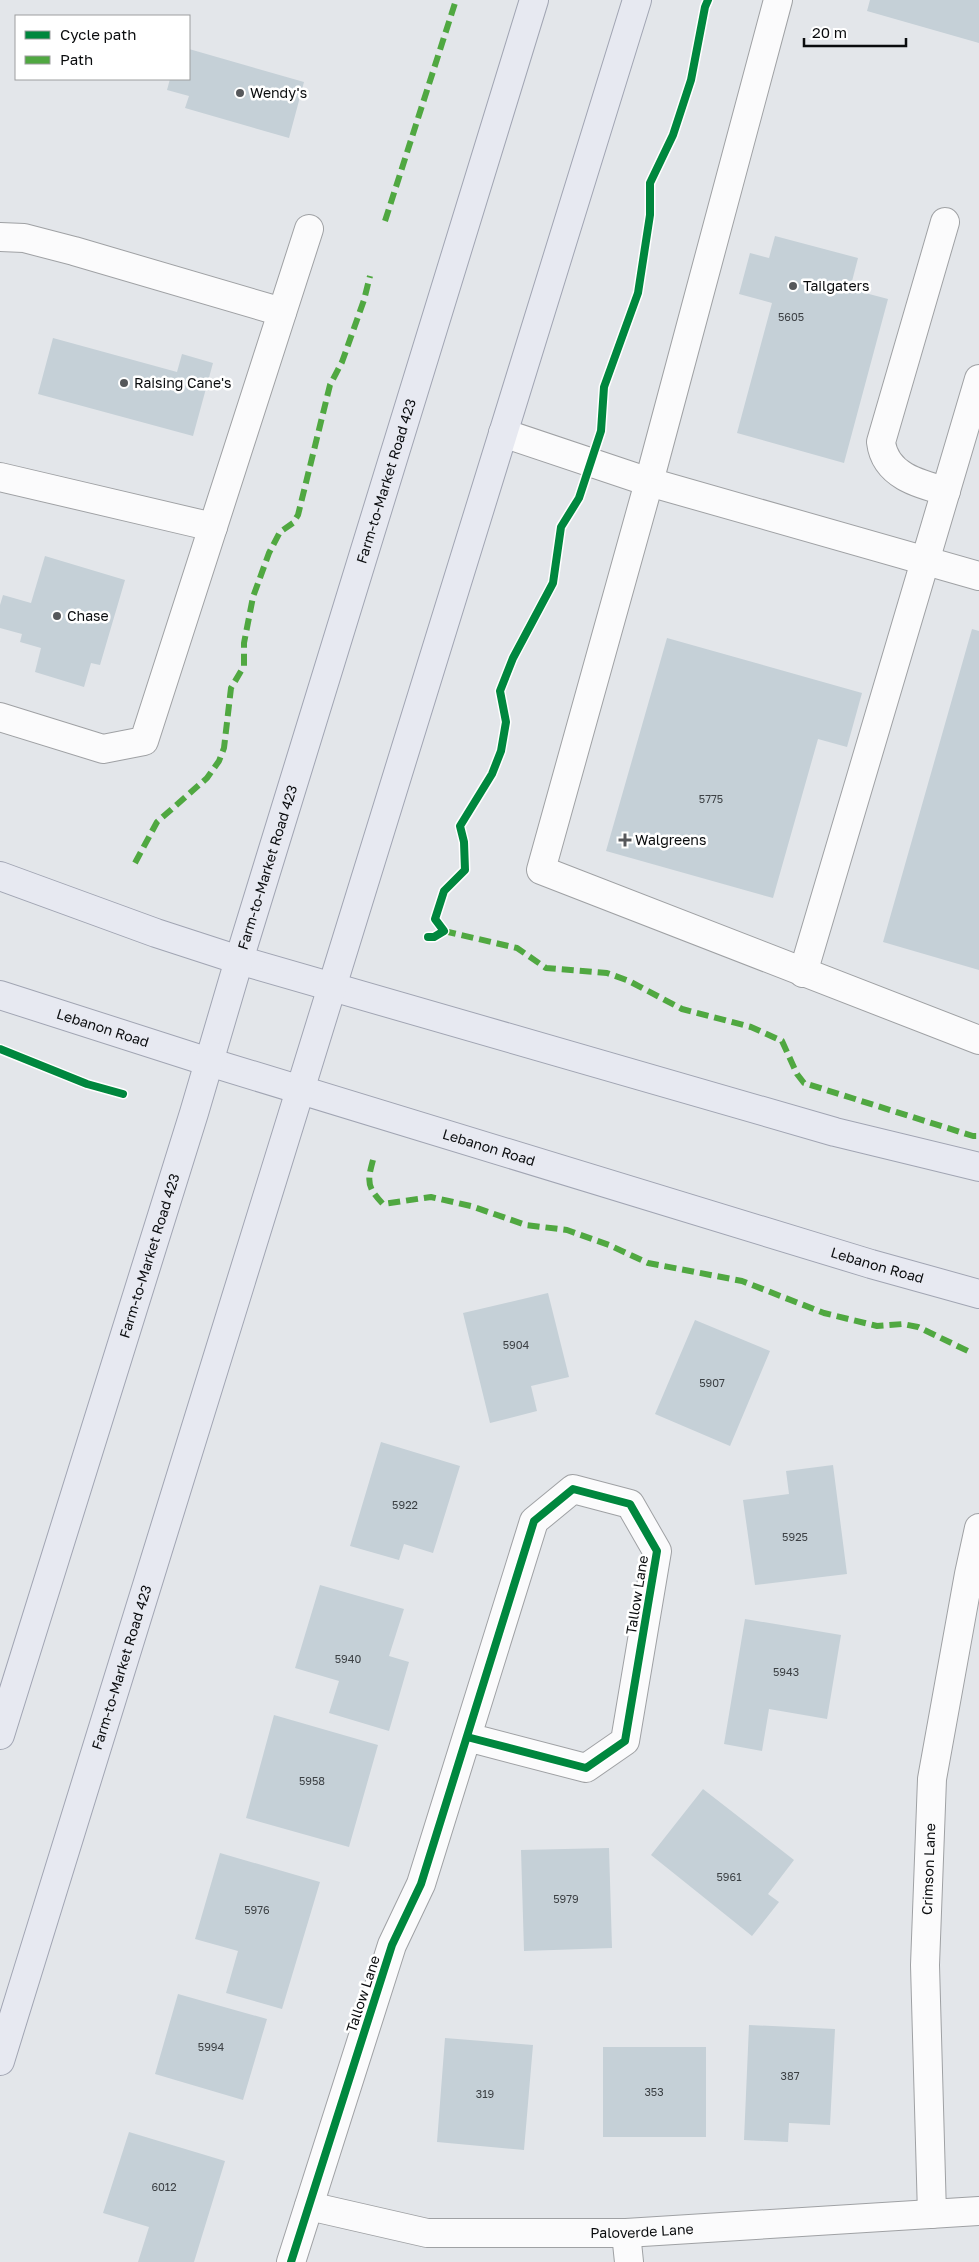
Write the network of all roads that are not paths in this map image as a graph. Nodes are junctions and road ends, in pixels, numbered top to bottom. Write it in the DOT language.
graph roads {
  1 [pos="534,0"];
  2 [pos="637,0"];
  3 [pos="778,0"];
  4 [pos="945,222"];
  5 [pos="309,229"];
  6 [pos="0,237"];
  7 [pos="282,312"];
  8 [pos="979,380"];
  9 [pos="503,433"];
  10 [pos="0,477"];
  11 [pos="649,482"];
  12 [pos="946,491"];
  13 [pos="213,527"];
  14 [pos="925,561"];
  15 [pos="979,576"];
  16 [pos="0,717"];
  17 [pos="0,876"];
  18 [pos="239,960"];
  19 [pos="803,973"];
  20 [pos="330,987"];
  21 [pos="0,995"];
  22 [pos="979,1040"];
  23 [pos="209,1062"];
  24 [pos="301,1090"];
  25 [pos="979,1167"];
  26 [pos="979,1294"];
  27 [pos="979,1528"];
  28 [pos="0,1735"];
  29 [pos="467,1737"];
  30 [pos="0,2061"];
  31 [pos="308,2206"];
  32 [pos="979,2211"];
  33 [pos="932,2214"];
  34 [pos="626,2233"];
  35 [pos="291,2262"];
  36 [pos="629,2262"];
  1 -- 18 [label="main road, Farm-to-Market Road 423"];
  2 -- 9 [label="main road, Farm-to-Market Road 423"];
  3 -- 11 [label="street"];
  4 -- 12 [label="street"];
  5 -- 7 [label="street"];
  6 -- 7 [label="street"];
  7 -- 13 [label="street"];
  8 -- 12 [label="street"];
  9 -- 11 [label="street"];
  9 -- 20 [label="main road, Farm-to-Market Road 423"];
  10 -- 13 [label="street"];
  11 -- 14 [label="street"];
  11 -- 19 [label="street"];
  12 -- 14 [label="street"];
  13 -- 16 [label="street"];
  14 -- 15 [label="street"];
  14 -- 19 [label="street"];
  17 -- 18 [label="main road"];
  18 -- 20 [label="main road"];
  18 -- 23 [label="main road, Farm-to-Market Road 423"];
  19 -- 22 [label="street"];
  20 -- 24 [label="main road, Farm-to-Market Road 423"];
  20 -- 25 [label="main road"];
  21 -- 23 [label="main road, Lebanon Road"];
  23 -- 24 [label="main road, Lebanon Road"];
  23 -- 28 [label="main road, Farm-to-Market Road 423"];
  24 -- 26 [label="main road, Lebanon Road"];
  24 -- 30 [label="main road, Farm-to-Market Road 423"];
  27 -- 33 [label="street, Crimson Lane"];
  29 -- 29 [label="street, Tallow Lane"];
  29 -- 31 [label="street, Tallow Lane"];
  31 -- 34 [label="street, Paloverde Lane"];
  31 -- 35 [label="street, Tallow Lane"];
  32 -- 33 [label="street, Paloverde Lane"];
  33 -- 34 [label="street, Paloverde Lane"];
  34 -- 36 [label="street"];
}
